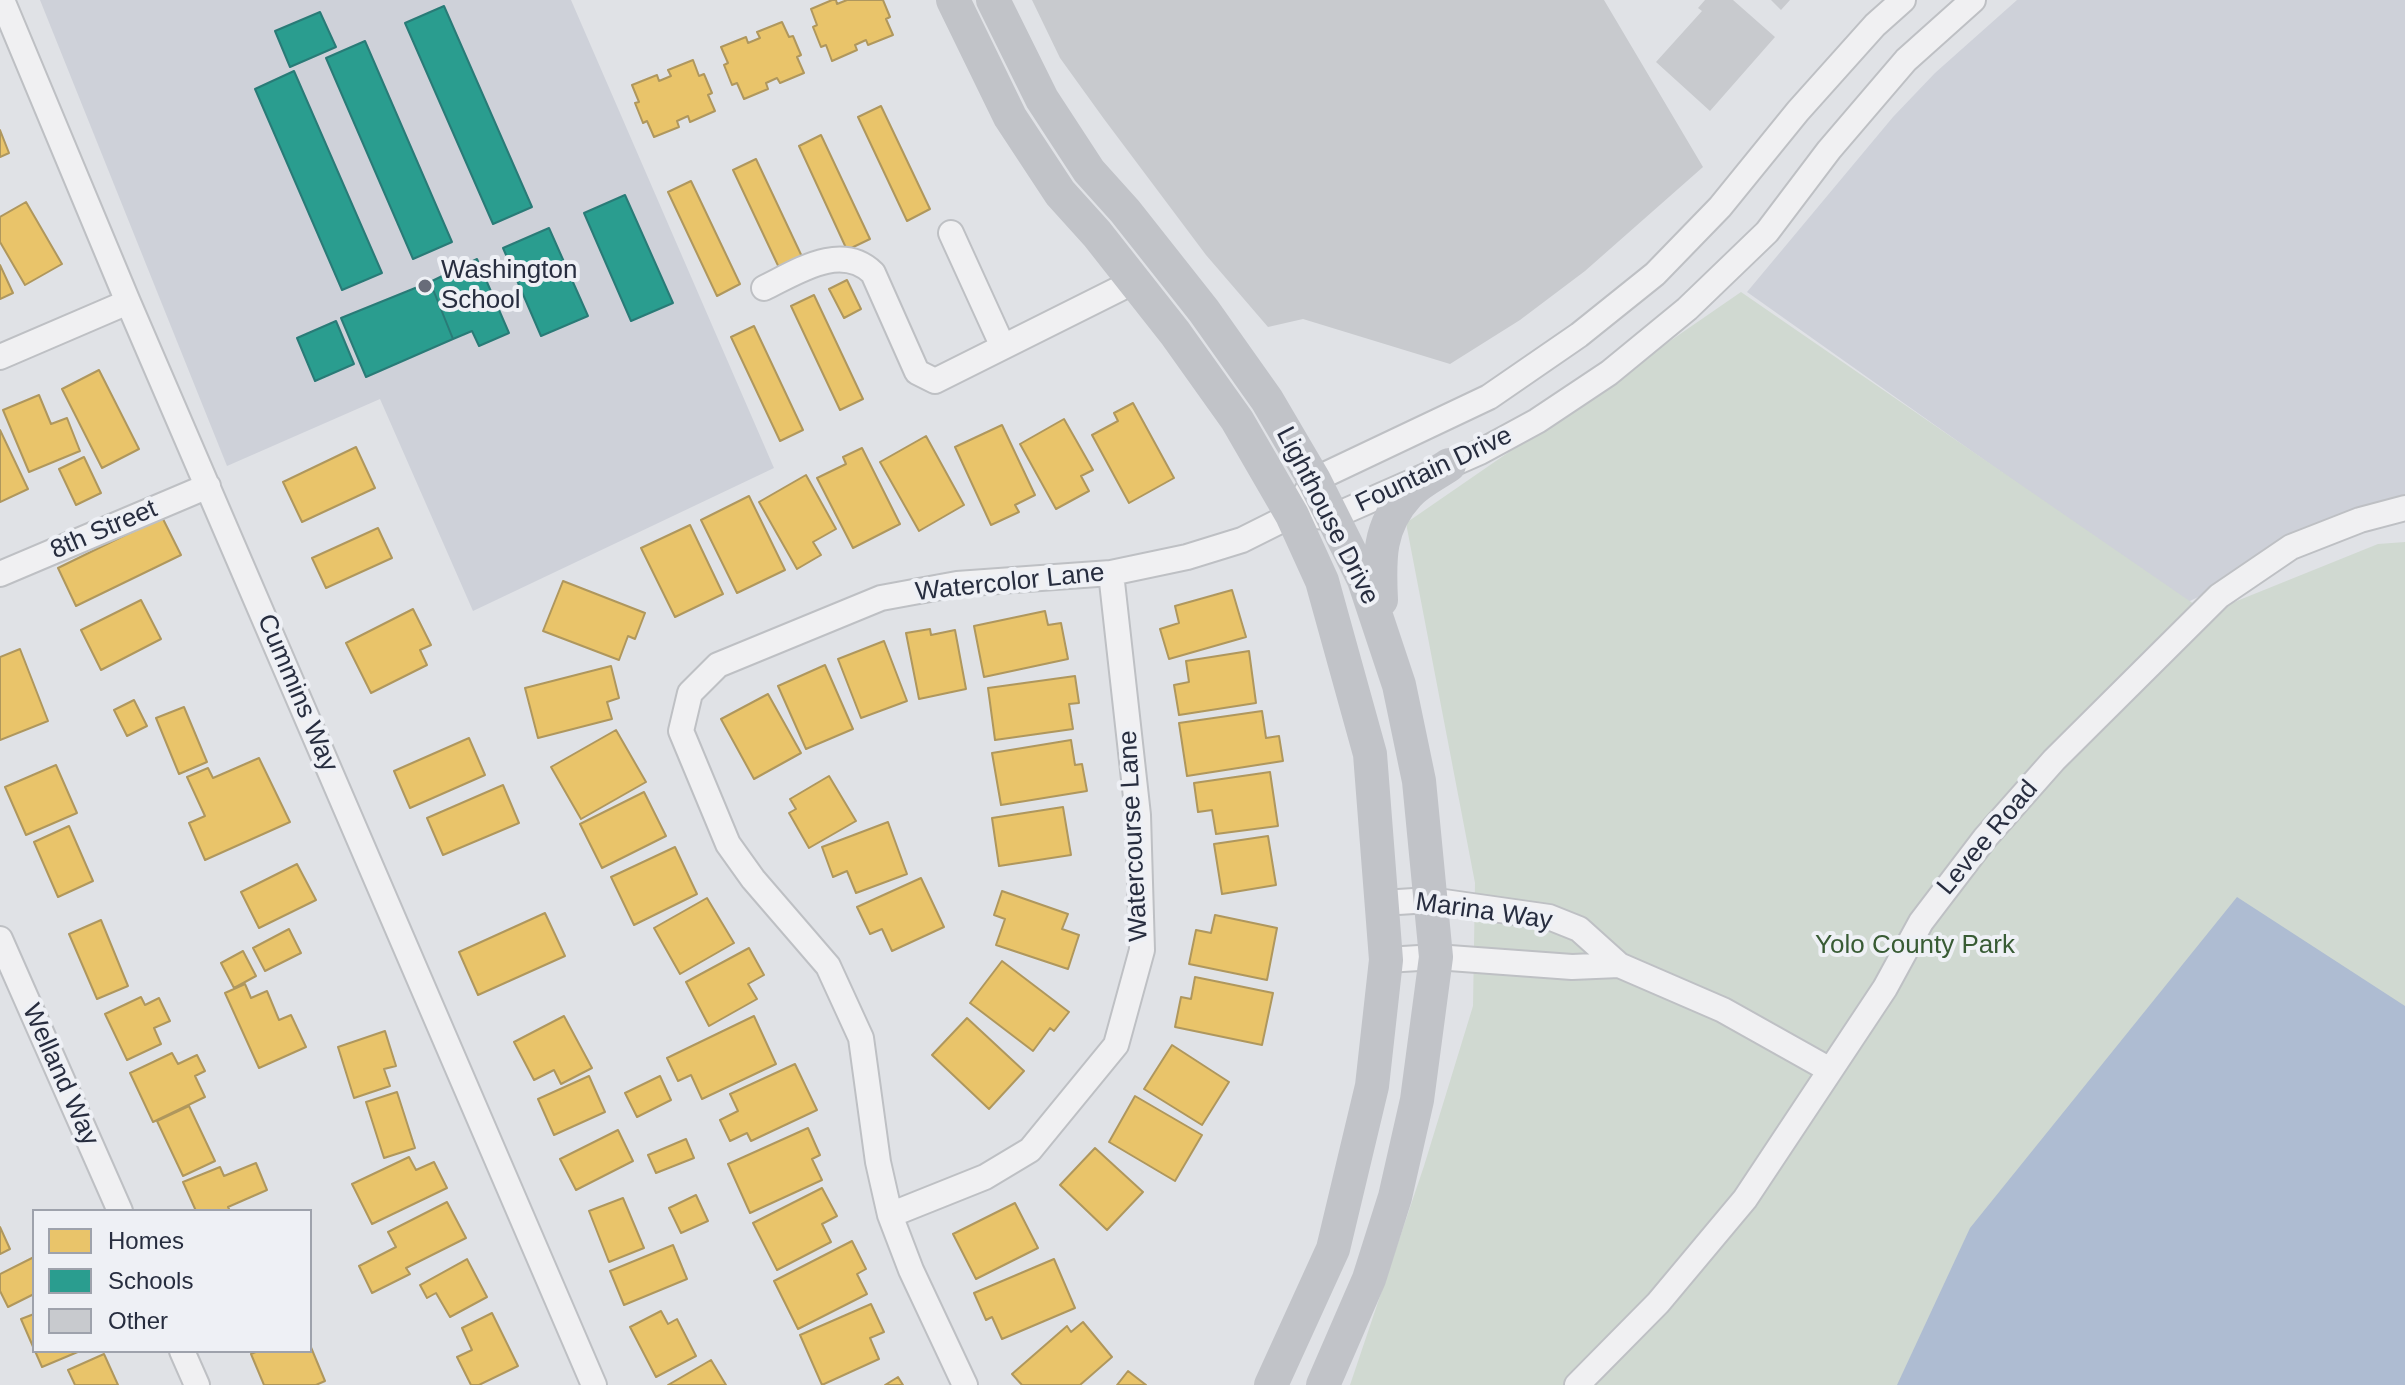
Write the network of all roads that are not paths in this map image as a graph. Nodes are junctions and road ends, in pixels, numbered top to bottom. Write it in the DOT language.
graph roads {
  1 [pos="953,0"];
  2 [pos="993,0"];
  3 [pos="1903,0"];
  4 [pos="1973,0"];
  5 [pos="3,11"];
  6 [pos="951,233"];
  7 [pos="1135,281"];
  8 [pos="764,288"];
  9 [pos="128,302"];
  10 [pos="1003,347"];
  11 [pos="0,357"];
  12 [pos="1449,465"];
  13 [pos="1314,480"];
  14 [pos="208,486"];
  15 [pos="2405,508"];
  16 [pos="1292,515"];
  17 [pos="1332,517"];
  18 [pos="1111,573"];
  19 [pos="0,574"];
  20 [pos="1384,637"];
  21 [pos="1430,900"];
  22 [pos="1382,903"];
  23 [pos="0,939"];
  24 [pos="1436,957"];
  25 [pos="1386,960"];
  26 [pos="1619,965"];
  27 [pos="1830,1070"];
  28 [pos="119,1209"];
  29 [pos="890,1215"];
  30 [pos="183,1353"];
  31 [pos="197,1385"];
  32 [pos="594,1385"];
  33 [pos="965,1385"];
  34 [pos="1271,1385"];
  35 [pos="1323,1385"];
  36 [pos="1577,1385"];
  1 -- 7 [label="street, Lighthouse Drive"];
  2 -- 13 [label="street, Lighthouse Drive"];
  3 -- 13 [label="street, Fountain Drive"];
  4 -- 12 [label="street, Fountain Drive"];
  5 -- 9 [label="street, Cummins Way"];
  6 -- 10 [label="street"];
  7 -- 10 [label="street"];
  7 -- 16 [label="street, Lighthouse Drive"];
  8 -- 10 [label="street"];
  9 -- 11 [label="street"];
  9 -- 14 [label="street, Cummins Way"];
  12 -- 17 [label="street, Fountain Drive"];
  12 -- 20 [label="street"];
  13 -- 16 [label="street, Fountain Drive"];
  13 -- 17 [label="street, Lighthouse Drive"];
  14 -- 19 [label="street, 8th Street"];
  14 -- 32 [label="street, Cummins Way"];
  15 -- 27 [label="street, Levee Road"];
  16 -- 17 [label="street, Fountain Drive"];
  16 -- 18 [label="street, Watercolor Lane"];
  16 -- 22 [label="street, Lighthouse Drive"];
  17 -- 20 [label="street, Lighthouse Drive"];
  18 -- 29 [label="street, Watercourse Lane"];
  18 -- 29 [label="street, Watercolor Lane"];
  20 -- 21 [label="street, Lighthouse Drive"];
  21 -- 22 [label="street, Marina Way"];
  21 -- 24 [label="street, Lighthouse Drive"];
  21 -- 26 [label="street, Marina Way"];
  22 -- 25 [label="street, Lighthouse Drive"];
  23 -- 28 [label="street, Welland Way"];
  24 -- 25 [label="street, Marina Way"];
  24 -- 26 [label="street, Marina Way"];
  24 -- 35 [label="street, Lighthouse Drive"];
  25 -- 34 [label="street, Lighthouse Drive"];
  26 -- 27 [label="street, Marina Way"];
  27 -- 36 [label="street, Levee Road"];
  29 -- 33 [label="street, Watercolor Lane"];
  30 -- 31 [label="street"];
}
